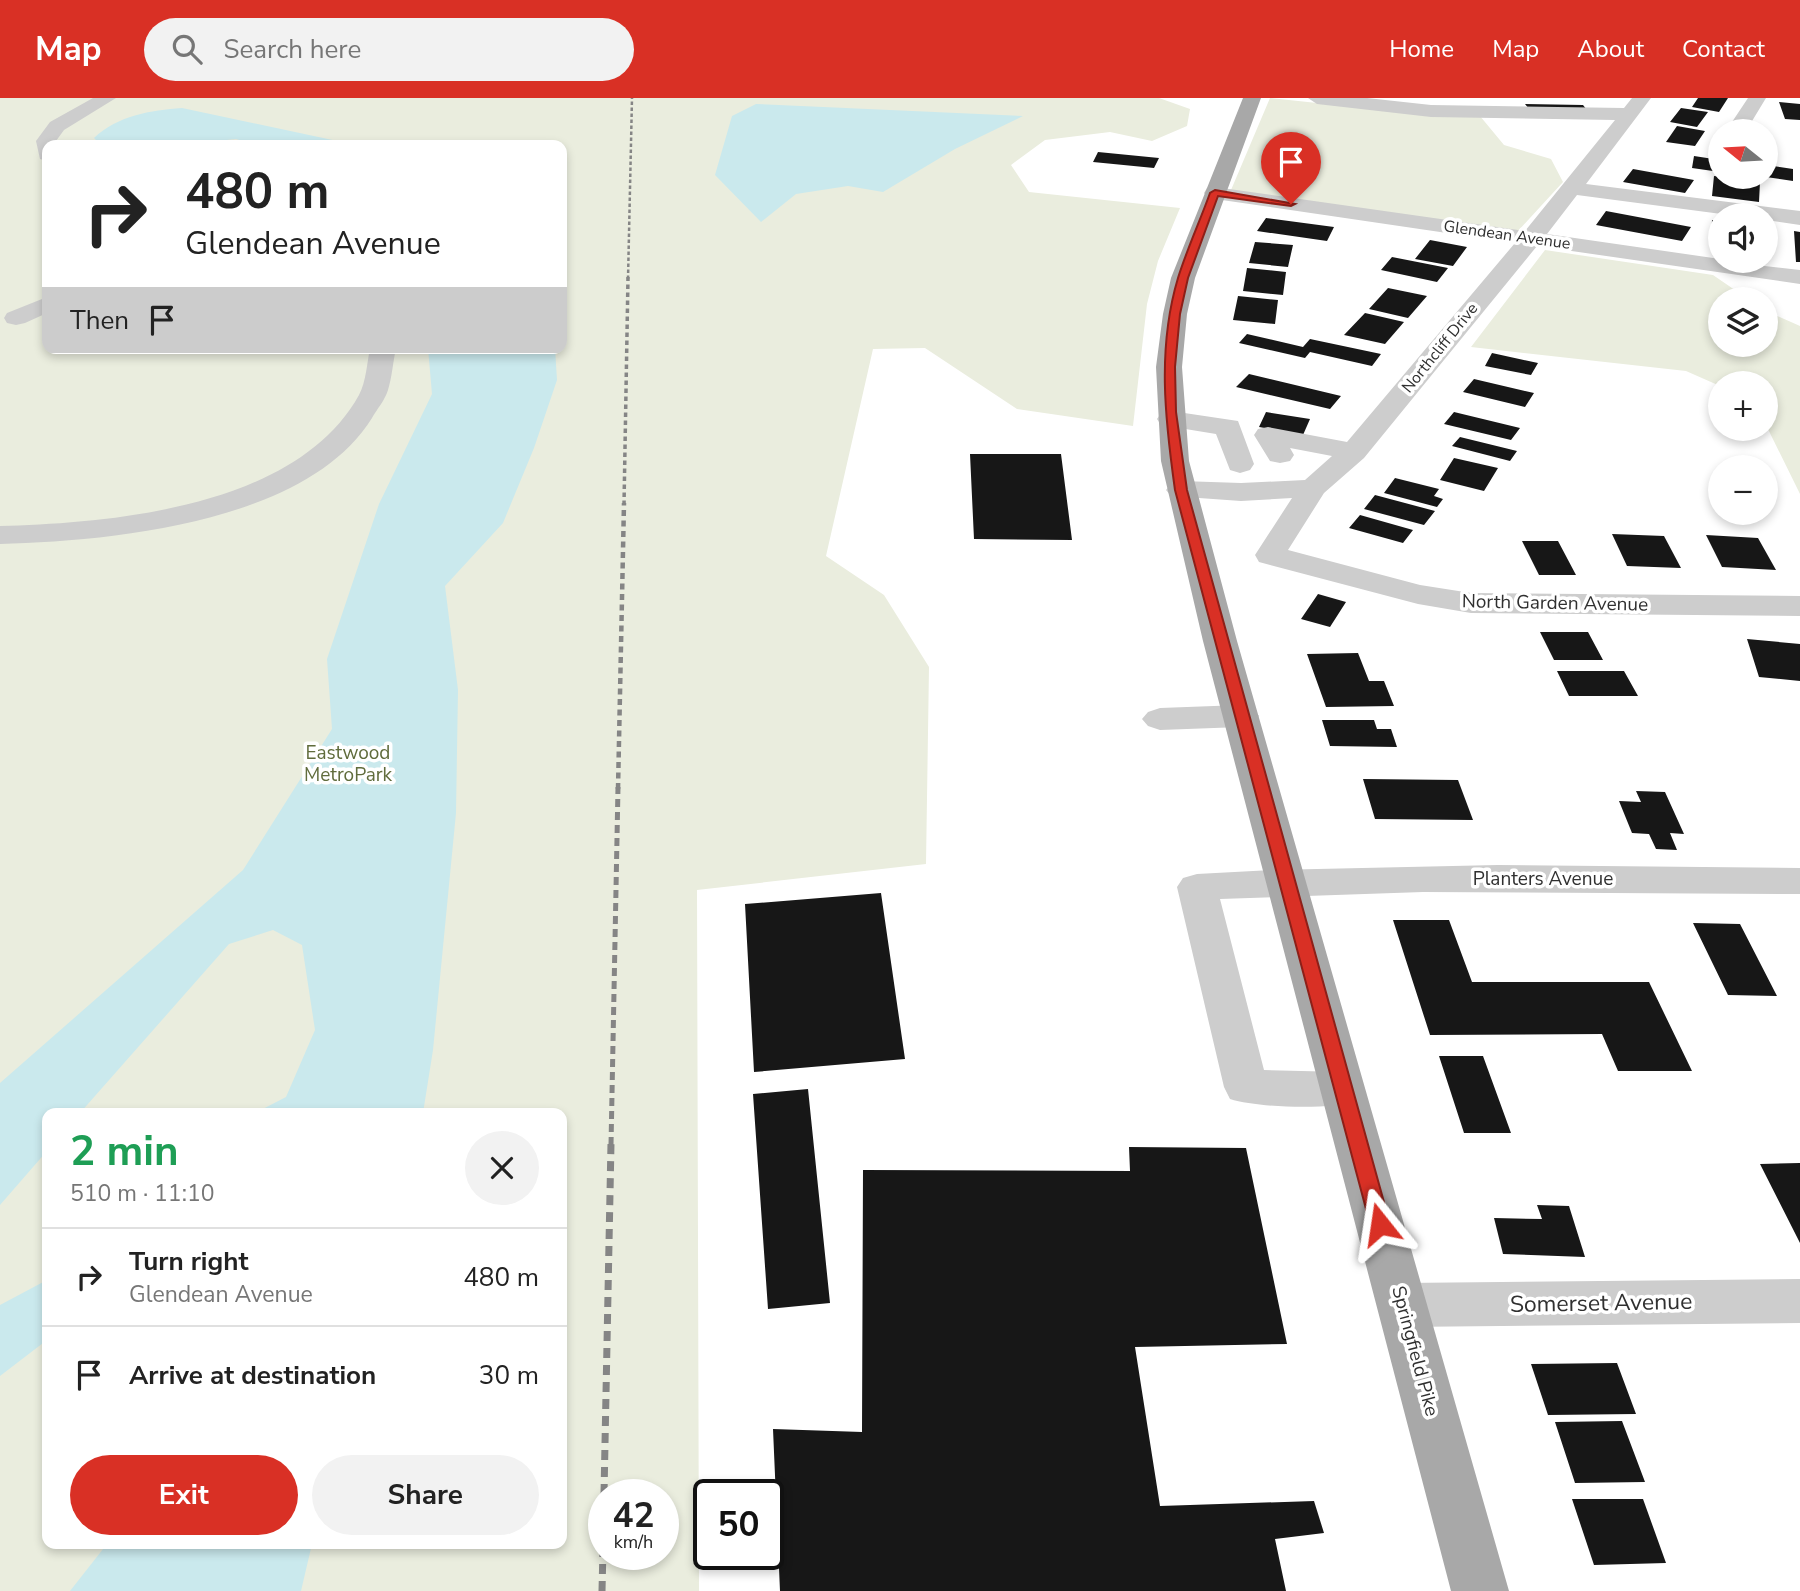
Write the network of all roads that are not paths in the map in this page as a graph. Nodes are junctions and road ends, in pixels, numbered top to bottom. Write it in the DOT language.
graph roads {
  1 [pos="107,98"];
  2 [pos="1252,98"];
  3 [pos="1317,98"];
  4 [pos="1757,98"];
  5 [pos="1636,106"];
  6 [pos="1744,119"];
  7 [pos="47,140"];
  8 [pos="1570,188"];
  9 [pos="1215,193"];
  10 [pos="1800,218"];
  11 [pos="1531,238"];
  12 [pos="1800,277"];
  13 [pos="42,306"];
  14 [pos="16,318"];
  15 [pos="382,354"];
  16 [pos="1171,419"];
  17 [pos="1228,427"];
  18 [pos="1354,452"];
  19 [pos="1240,464"];
  20 [pos="1314,488"];
  21 [pos="1181,490"];
  22 [pos="0,535"];
  23 [pos="1800,606"];
  24 [pos="1241,716"];
  25 [pos="1160,719"];
  26 [pos="1286,881"];
  27 [pos="1800,881"];
  28 [pos="1343,1089"];
  29 [pos="1800,1301"];
  30 [pos="1402,1305"];
  31 [pos="1480,1591"];
  1 -- 7 [label="street"];
  2 -- 9 [label="main road, Springfield Pike"];
  3 -- 5 [label="street"];
  4 -- 6 [label="street"];
  5 -- 8 [label="street, Northcliff Drive"];
  8 -- 10 [label="street"];
  8 -- 11 [label="street, Northcliff Drive"];
  9 -- 11 [label="street, Glendean Avenue"];
  9 -- 16 [label="main road, Springfield Pike"];
  11 -- 12 [label="street, Glendean Avenue"];
  11 -- 18 [label="street, Northcliff Drive"];
  13 -- 14 [label="street"];
  15 -- 22 [label="street"];
  16 -- 17 [label="street"];
  16 -- 21 [label="main road, Springfield Pike"];
  17 -- 18 [label="street"];
  17 -- 19 [label="street"];
  18 -- 20 [label="street, Northcliff Drive"];
  20 -- 21 [label="street"];
  20 -- 23 [label="street, North Garden Avenue"];
  21 -- 24 [label="main road, Springfield Pike"];
  24 -- 25 [label="street"];
  24 -- 26 [label="main road, Springfield Pike"];
  26 -- 27 [label="street, Planters Avenue"];
  26 -- 28 [label="main road, Springfield Pike"];
  26 -- 28 [label="street, Planters Avenue"];
  28 -- 30 [label="main road, Springfield Pike"];
  29 -- 30 [label="street, Somerset Avenue"];
  30 -- 31 [label="main road, Springfield Pike"];
}
